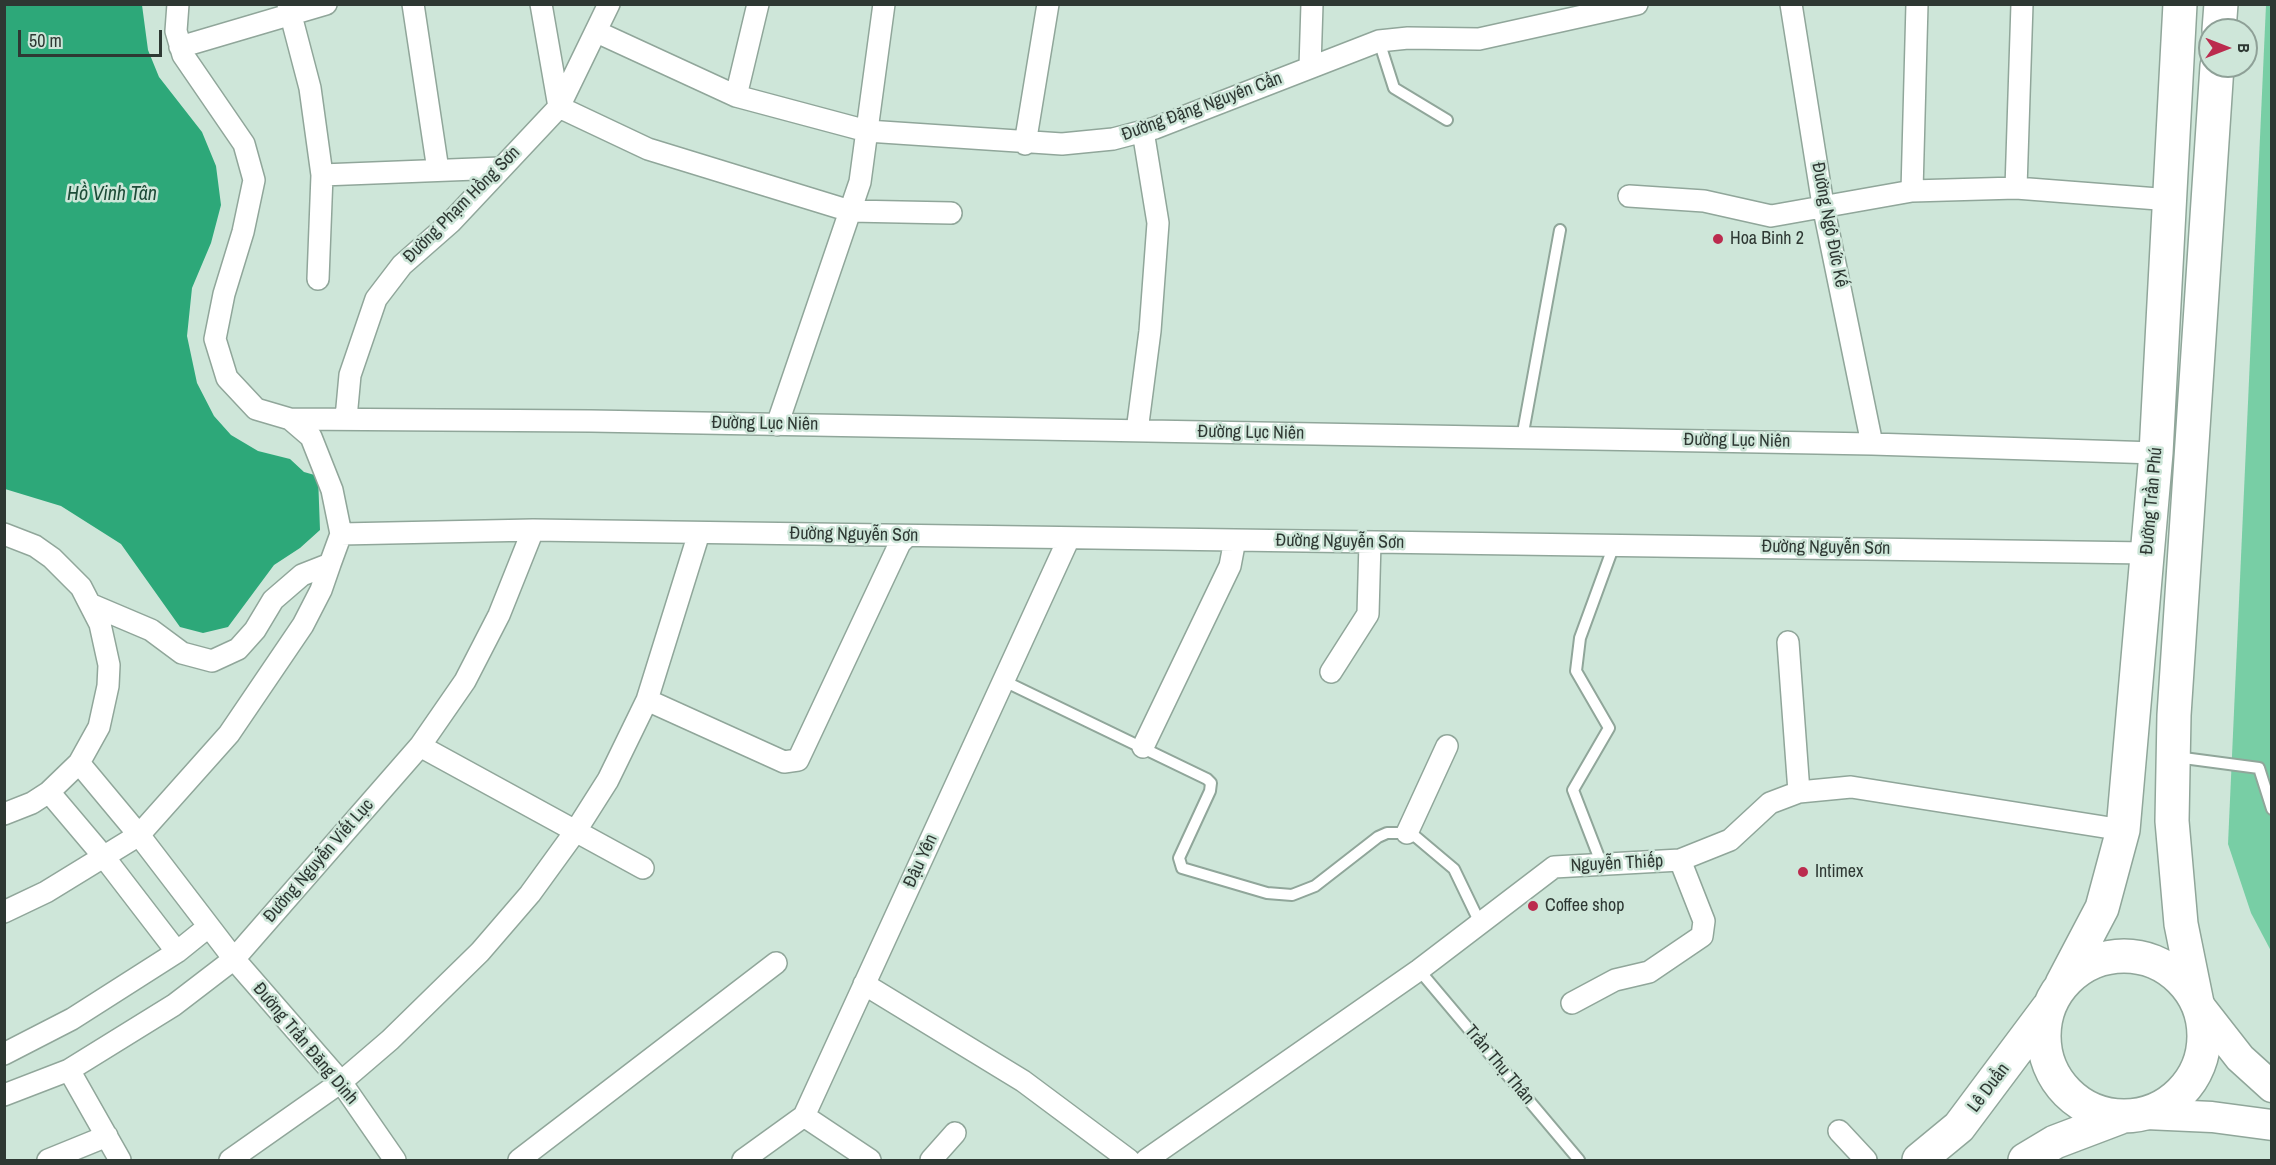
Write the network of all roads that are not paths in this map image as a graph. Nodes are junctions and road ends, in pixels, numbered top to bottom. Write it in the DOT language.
graph roads {
  1 [pos="178,4"];
  2 [pos="327,4"];
  3 [pos="413,4"];
  4 [pos="541,4"];
  5 [pos="609,4"];
  6 [pos="758,4"];
  7 [pos="884,4"];
  8 [pos="1048,4"];
  9 [pos="1312,4"];
  10 [pos="1637,4"];
  11 [pos="1791,4"];
  12 [pos="1917,4"];
  13 [pos="2022,4"];
  14 [pos="2180,4"];
  15 [pos="290,9"];
  16 [pos="597,32"];
  17 [pos="1379,41"];
  18 [pos="180,47"];
  19 [pos="1310,67"];
  20 [pos="2216,78"];
  21 [pos="736,96"];
  22 [pos="558,107"];
  23 [pos="1447,120"];
  24 [pos="867,131"];
  25 [pos="1143,131"];
  26 [pos="1025,144"];
  27 [pos="501,168"];
  28 [pos="438,170"];
  29 [pos="322,175"];
  30 [pos="2016,188"];
  31 [pos="1912,191"];
  32 [pos="1629,196"];
  33 [pos="2171,200"];
  34 [pos="1823,205"];
  35 [pos="850,210"];
  36 [pos="951,213"];
  37 [pos="1560,230"];
  38 [pos="318,279"];
  39 [pos="346,418"];
  40 [pos="290,419"];
  41 [pos="777,424"];
  42 [pos="1137,431"];
  43 [pos="1522,438"];
  44 [pos="1872,444"];
  45 [pos="2156,453"];
  46 [pos="2193,456"];
  47 [pos="533,530"];
  48 [pos="699,533"];
  49 [pos="4,534"];
  50 [pos="341,534"];
  51 [pos="907,536"];
  52 [pos="1069,538"];
  53 [pos="1230,540"];
  54 [pos="1370,542"];
  55 [pos="1614,545"];
  56 [pos="2147,553"];
  57 [pos="330,564"];
  58 [pos="92,605"];
  59 [pos="1788,642"];
  60 [pos="1331,672"];
  61 [pos="1004,681"];
  62 [pos="647,700"];
  63 [pos="420,746"];
  64 [pos="1447,746"];
  65 [pos="1143,747"];
  66 [pos="2173,756"];
  67 [pos="79,763"];
  68 [pos="49,792"];
  69 [pos="1799,792"];
  70 [pos="2271,808"];
  71 [pos="4,814"];
  72 [pos="2123,830"];
  73 [pos="575,832"];
  74 [pos="1407,833"];
  75 [pos="139,835"];
  76 [pos="104,857"];
  77 [pos="1680,860"];
  78 [pos="1602,864"];
  79 [pos="643,868"];
  80 [pos="4,912"];
  81 [pos="1480,923"];
  82 [pos="208,927"];
  83 [pos="177,952"];
  84 [pos="234,959"];
  85 [pos="776,963"];
  86 [pos="1419,970"];
  87 [pos="864,984"];
  88 [pos="2056,995"];
  89 [pos="1572,1003"];
  90 [pos="2197,1003"];
  91 [pos="4,1054"];
  92 [pos="69,1070"];
  93 [pos="341,1082"];
  94 [pos="2271,1087"];
  95 [pos="4,1095"];
  96 [pos="2133,1115"];
  97 [pos="804,1116"];
  98 [pos="2271,1125"];
  99 [pos="1839,1131"];
  100 [pos="955,1133"];
  101 [pos="106,1136"];
  102 [pos="48,1161"];
  103 [pos="120,1161"];
  104 [pos="230,1161"];
  105 [pos="395,1161"];
  106 [pos="519,1161"];
  107 [pos="743,1161"];
  108 [pos="870,1161"];
  109 [pos="931,1161"];
  110 [pos="1129,1161"];
  111 [pos="1146,1161"];
  112 [pos="1579,1161"];
  113 [pos="1866,1161"];
  114 [pos="1919,1161"];
  115 [pos="2025,1161"];
  1 -- 18 [label="street"];
  2 -- 15 [label="street"];
  3 -- 28 [label="street"];
  4 -- 22 [label="street"];
  5 -- 16 [label="street, Đường Phạm Hồng Sơn"];
  6 -- 21 [label="street"];
  7 -- 24 [label="street"];
  8 -- 26 [label="street"];
  9 -- 19 [label="street"];
  10 -- 17 [label="street, Đường Đặng Nguyên Cẩn"];
  11 -- 34 [label="street, Đường Ngô Đức Kế"];
  12 -- 31 [label="street"];
  13 -- 30 [label="street"];
  14 -- 33 [label="main road, Đường Trần Phú"];
  15 -- 18 [label="street"];
  15 -- 29 [label="street"];
  16 -- 21 [label="street, Đường Đặng Nguyên Cẩn"];
  16 -- 22 [label="street, Đường Phạm Hồng Sơn"];
  17 -- 19 [label="street, Đường Đặng Nguyên Cẩn"];
  17 -- 23 [label="lane"];
  18 -- 40 [label="street"];
  19 -- 25 [label="street, Đường Đặng Nguyên Cẩn"];
  20 -- 46 [label="main road, Đường Trần Phú"];
  21 -- 24 [label="street, Đường Đặng Nguyên Cẩn"];
  22 -- 27 [label="street, Đường Phạm Hồng Sơn"];
  22 -- 35 [label="street"];
  24 -- 26 [label="street, Đường Đặng Nguyên Cẩn"];
  24 -- 35 [label="street"];
  25 -- 26 [label="street, Đường Đặng Nguyên Cẩn"];
  25 -- 42 [label="street"];
  27 -- 28 [label="street"];
  27 -- 39 [label="street, Đường Phạm Hồng Sơn"];
  28 -- 29 [label="street"];
  29 -- 38 [label="street"];
  30 -- 31 [label="street"];
  30 -- 33 [label="street"];
  31 -- 34 [label="street"];
  32 -- 34 [label="street"];
  33 -- 45 [label="main road, Đường Trần Phú"];
  34 -- 44 [label="street, Đường Ngô Đức Kế"];
  35 -- 36 [label="street"];
  35 -- 41 [label="street"];
  37 -- 43 [label="lane"];
  39 -- 40 [label="street, Đường Lục Niên"];
  39 -- 41 [label="street, Đường Lục Niên"];
  40 -- 50 [label="street"];
  41 -- 42 [label="street, Đường Lục Niên"];
  42 -- 43 [label="street, Đường Lục Niên"];
  43 -- 44 [label="street, Đường Lục Niên"];
  44 -- 45 [label="street, Đường Lục Niên"];
  45 -- 46 [label="main road"];
  45 -- 56 [label="main road, Đường Trần Phú"];
  46 -- 66 [label="main road, Đường Trần Phú"];
  47 -- 48 [label="street, Đường Nguyễn Sơn"];
  47 -- 50 [label="street, Đường Nguyễn Sơn"];
  47 -- 63 [label="street, Đường Nguyễn Viết Lục"];
  48 -- 51 [label="street, Đường Nguyễn Sơn"];
  48 -- 62 [label="street"];
  49 -- 58 [label="street"];
  50 -- 57 [label="street"];
  51 -- 52 [label="street, Đường Nguyễn Sơn"];
  51 -- 62 [label="street"];
  52 -- 53 [label="street, Đường Nguyễn Sơn"];
  52 -- 61 [label="street, Đậu Yên"];
  53 -- 54 [label="street, Đường Nguyễn Sơn"];
  53 -- 65 [label="street"];
  54 -- 55 [label="street, Đường Nguyễn Sơn"];
  54 -- 60 [label="street"];
  55 -- 56 [label="street, Đường Nguyễn Sơn"];
  55 -- 78 [label="lane"];
  56 -- 72 [label="main road, Đường Trần Phú"];
  57 -- 58 [label="street"];
  57 -- 75 [label="street"];
  58 -- 67 [label="street"];
  59 -- 69 [label="street"];
  61 -- 65 [label="lane"];
  61 -- 87 [label="street, Đậu Yên"];
  62 -- 73 [label="street"];
  63 -- 73 [label="street"];
  63 -- 84 [label="street, Đường Nguyễn Viết Lục"];
  64 -- 74 [label="street"];
  65 -- 74 [label="lane"];
  66 -- 70 [label="lane"];
  66 -- 90 [label="main road, Đường Trần Phú"];
  67 -- 68 [label="street"];
  67 -- 75 [label="street, Đường Trần Đăng Dinh"];
  68 -- 71 [label="street"];
  68 -- 76 [label="street"];
  69 -- 72 [label="street, Nguyễn Thiếp"];
  69 -- 77 [label="street, Nguyễn Thiếp"];
  72 -- 88 [label="main road, Đường Trần Phú"];
  73 -- 79 [label="street"];
  73 -- 93 [label="street"];
  74 -- 81 [label="lane"];
  75 -- 76 [label="street"];
  75 -- 82 [label="street, Đường Trần Đăng Dinh"];
  76 -- 80 [label="street"];
  76 -- 83 [label="street"];
  77 -- 78 [label="street, Nguyễn Thiếp"];
  77 -- 89 [label="street"];
  78 -- 81 [label="street, Nguyễn Thiếp"];
  81 -- 86 [label="street, Nguyễn Thiếp"];
  82 -- 83 [label="street"];
  82 -- 84 [label="street, Đường Trần Đăng Dinh"];
  83 -- 91 [label="street"];
  84 -- 92 [label="street, Đường Nguyễn Viết Lục"];
  84 -- 93 [label="street, Đường Trần Đăng Dinh"];
  85 -- 106 [label="street"];
  86 -- 111 [label="street, Nguyễn Thiếp"];
  86 -- 112 [label="lane, Trần Thụ Thân"];
  87 -- 97 [label="street, Đậu Yên"];
  87 -- 110 [label="street"];
  88 -- 90 [label="main road"];
  88 -- 96 [label="main road"];
  88 -- 114 [label="main road, Lê Duẩn"];
  90 -- 94 [label="main road"];
  90 -- 96 [label="main road"];
  92 -- 95 [label="street, Đường Nguyễn Viết Lục"];
  92 -- 101 [label="street"];
  93 -- 104 [label="street"];
  93 -- 105 [label="street, Đường Trần Đăng Dinh"];
  96 -- 98 [label="main road"];
  96 -- 115 [label="main road"];
  97 -- 107 [label="street, Đậu Yên"];
  97 -- 108 [label="street"];
  99 -- 113 [label="street"];
  100 -- 109 [label="street"];
  101 -- 102 [label="street"];
  101 -- 103 [label="street"];
}
